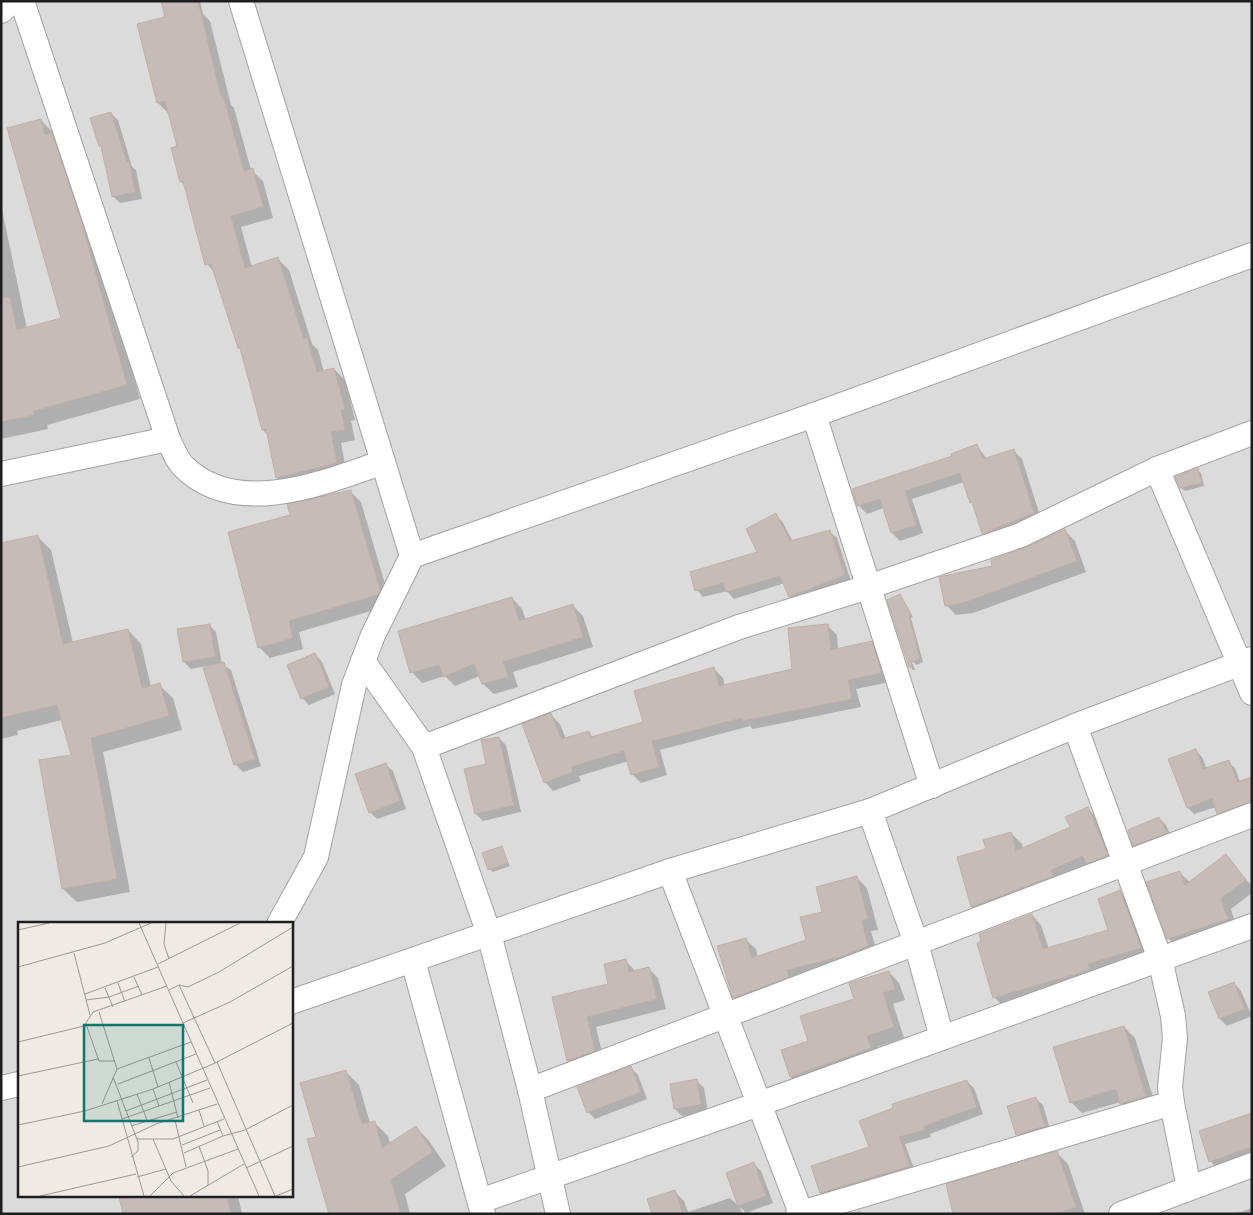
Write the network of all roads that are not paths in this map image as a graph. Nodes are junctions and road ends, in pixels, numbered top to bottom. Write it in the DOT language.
graph roads {
  1 [pos="12,1"];
  2 [pos="22,1"];
  3 [pos="240,1"];
  4 [pos="1,12"];
  5 [pos="1252,254"];
  6 [pos="814,415"];
  7 [pos="1252,433"];
  8 [pos="168,439"];
  9 [pos="383,462"];
  10 [pos="1157,469"];
  11 [pos="1,474"];
  12 [pos="412,556"];
  13 [pos="868,587"];
  14 [pos="362,661"];
  15 [pos="1246,662"];
  16 [pos="1252,693"];
  17 [pos="1075,726"];
  18 [pos="424,746"];
  19 [pos="932,786"];
  20 [pos="870,811"];
  21 [pos="1252,815"];
  22 [pos="1125,863"];
  23 [pos="670,871"];
  24 [pos="280,922"];
  25 [pos="1252,926"];
  26 [pos="489,934"];
  27 [pos="916,943"];
  28 [pos="1160,959"];
  29 [pos="413,962"];
  30 [pos="292,1002"];
  31 [pos="724,1016"];
  32 [pos="942,1038"];
  33 [pos="18,1084"];
  34 [pos="1,1088"];
  35 [pos="530,1090"];
  36 [pos="1172,1103"];
  37 [pos="759,1104"];
  38 [pos="1252,1164"];
  39 [pos="548,1176"];
  40 [pos="1189,1188"];
  41 [pos="482,1207"];
  42 [pos="1153,1208"];
  43 [pos="799,1213"];
  44 [pos="558,1214"];
  45 [pos="1121,1214"];
  1 -- 4 [label="street"];
  2 -- 8 [label="street"];
  3 -- 9 [label="street"];
  5 -- 6 [label="street"];
  6 -- 12 [label="street"];
  6 -- 13 [label="street"];
  7 -- 10 [label="street"];
  8 -- 9 [label="street"];
  8 -- 11 [label="street"];
  9 -- 12 [label="street"];
  10 -- 13 [label="street"];
  10 -- 15 [label="street"];
  12 -- 14 [label="street"];
  13 -- 18 [label="street"];
  13 -- 19 [label="street"];
  14 -- 18 [label="street"];
  14 -- 24 [label="street"];
  15 -- 16 [label="street"];
  15 -- 17 [label="street"];
  17 -- 19 [label="street"];
  17 -- 22 [label="street"];
  18 -- 26 [label="street"];
  19 -- 20 [label="street"];
  20 -- 23 [label="street"];
  20 -- 27 [label="street"];
  21 -- 22 [label="street"];
  22 -- 27 [label="street"];
  22 -- 28 [label="street"];
  23 -- 26 [label="street"];
  23 -- 31 [label="street"];
  25 -- 28 [label="street"];
  26 -- 29 [label="street"];
  26 -- 35 [label="street"];
  27 -- 31 [label="street"];
  27 -- 32 [label="street"];
  28 -- 32 [label="street"];
  28 -- 36 [label="street"];
  29 -- 30 [label="street"];
  29 -- 41 [label="street"];
  31 -- 35 [label="street"];
  31 -- 37 [label="street"];
  32 -- 37 [label="street"];
  33 -- 34 [label="street"];
  35 -- 39 [label="street"];
  36 -- 40 [label="street"];
  36 -- 43 [label="street"];
  37 -- 39 [label="street"];
  37 -- 43 [label="street"];
  38 -- 40 [label="street"];
  39 -- 41 [label="street"];
  39 -- 44 [label="street"];
  40 -- 42 [label="street"];
  42 -- 45 [label="street"];
}
